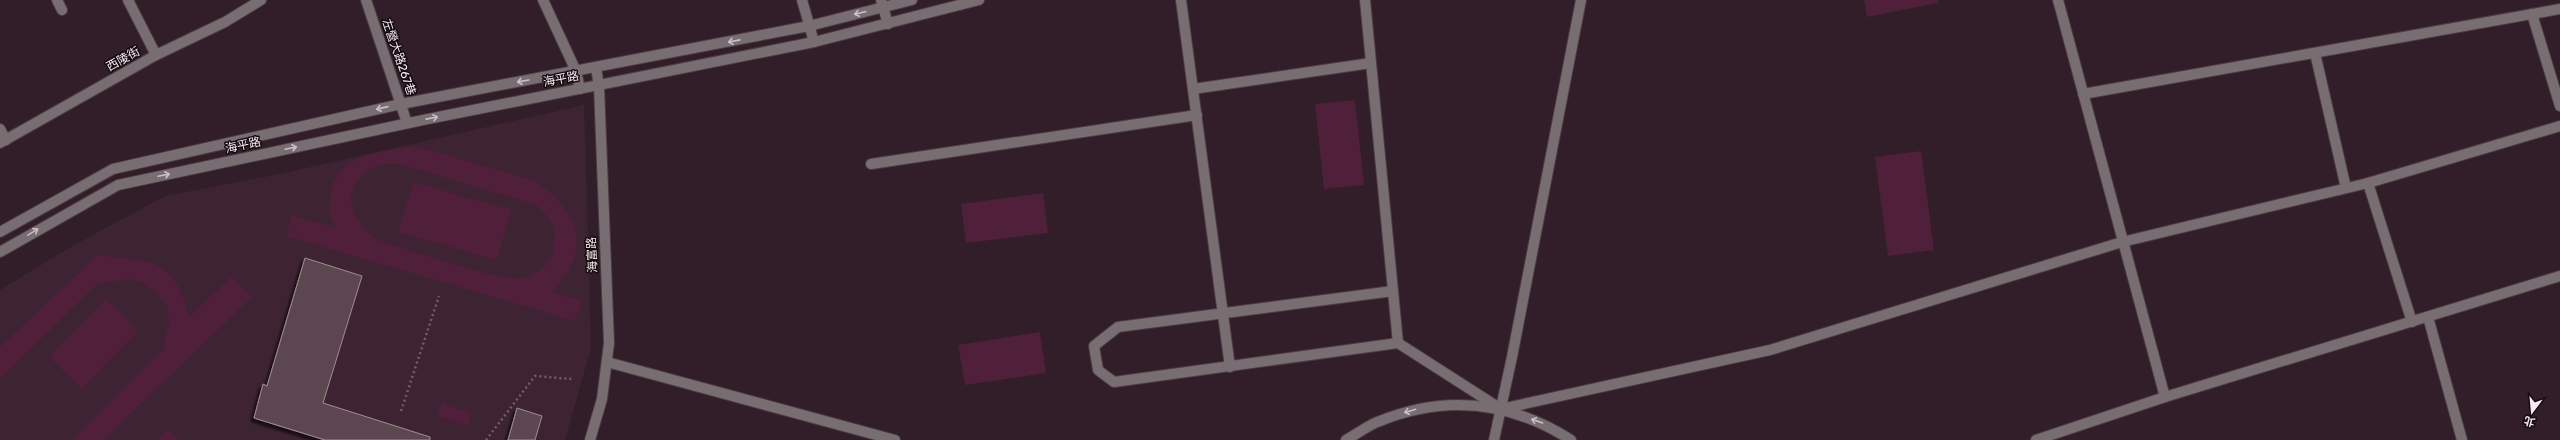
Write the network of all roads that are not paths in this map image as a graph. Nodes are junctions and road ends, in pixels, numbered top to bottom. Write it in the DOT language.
graph roads {
  1 [pos="57,0"];
  2 [pos="128,0"];
  3 [pos="261,0"];
  4 [pos="366,0"];
  5 [pos="543,0"];
  6 [pos="802,0"];
  7 [pos="912,0"];
  8 [pos="979,0"];
  9 [pos="1182,0"];
  10 [pos="1364,0"];
  11 [pos="1581,0"];
  12 [pos="2058,0"];
  13 [pos="249,3"];
  14 [pos="881,4"];
  15 [pos="2560,9"];
  16 [pos="62,10"];
  17 [pos="2532,14"];
  18 [pos="888,24"];
  19 [pos="809,26"];
  20 [pos="814,42"];
  21 [pos="2315,53"];
  22 [pos="156,55"];
  23 [pos="1371,63"];
  24 [pos="596,68"];
  25 [pos="576,71"];
  26 [pos="599,86"];
  27 [pos="580,89"];
  28 [pos="1193,89"];
  29 [pos="2083,94"];
  30 [pos="401,104"];
  31 [pos="2560,106"];
  32 [pos="1197,115"];
  33 [pos="407,123"];
  34 [pos="2560,126"];
  35 [pos="0,129"];
  36 [pos="3,142"];
  37 [pos="142,162"];
  38 [pos="871,164"];
  39 [pos="145,179"];
  40 [pos="2368,183"];
  41 [pos="2346,188"];
  42 [pos="0,232"];
  43 [pos="2122,242"];
  44 [pos="0,252"];
  45 [pos="2560,276"];
  46 [pos="1393,291"];
  47 [pos="1224,315"];
  48 [pos="2428,317"];
  49 [pos="2412,322"];
  50 [pos="1398,343"];
  51 [pos="607,362"];
  52 [pos="1230,367"];
  53 [pos="2164,397"];
  54 [pos="1501,409"];
  55 [pos="590,440"];
  56 [pos="895,440"];
  57 [pos="1346,440"];
  58 [pos="1494,440"];
  59 [pos="1571,440"];
  60 [pos="2036,440"];
  61 [pos="2462,440"];
  1 -- 16 [label="street"];
  2 -- 22 [label="street"];
  3 -- 13 [label="street, 西陵街"];
  4 -- 30 [label="street, 左營大路267巷"];
  5 -- 25 [label="street"];
  6 -- 19 [label="street"];
  7 -- 14 [label="street, 海平路"];
  8 -- 18 [label="street, 海平路"];
  9 -- 28 [label="street"];
  10 -- 23 [label="street"];
  11 -- 54 [label="street"];
  12 -- 29 [label="street"];
  13 -- 22 [label="street, 西陵街"];
  14 -- 18 [label="street"];
  14 -- 19 [label="street, 海平路, one-way"];
  15 -- 17 [label="street"];
  17 -- 21 [label="street"];
  17 -- 31 [label="street"];
  18 -- 20 [label="street, 海平路"];
  19 -- 20 [label="street"];
  19 -- 24 [label="street, 海平路, one-way"];
  20 -- 26 [label="street, 海平路"];
  21 -- 29 [label="street"];
  21 -- 41 [label="street"];
  22 -- 36 [label="street, 西陵街"];
  23 -- 28 [label="street"];
  23 -- 46 [label="street"];
  24 -- 25 [label="street, 海平路"];
  24 -- 26 [label="street, 海富路"];
  25 -- 27 [label="street"];
  25 -- 30 [label="street, 海平路, one-way"];
  26 -- 27 [label="street, 海平路"];
  26 -- 51 [label="street, 海富路"];
  33 -- 27 [label="street, 海平路, one-way"];
  28 -- 32 [label="street"];
  29 -- 43 [label="street"];
  30 -- 33 [label="street, 左營大路267巷"];
  30 -- 37 [label="street, 海平路, one-way"];
  32 -- 38 [label="street"];
  32 -- 47 [label="street"];
  39 -- 33 [label="street, 海平路, one-way"];
  34 -- 40 [label="street"];
  35 -- 36 [label="street"];
  37 -- 39 [label="street"];
  37 -- 42 [label="street, 海平路"];
  44 -- 39 [label="street, 海平路, one-way"];
  40 -- 41 [label="street"];
  40 -- 49 [label="street"];
  41 -- 43 [label="street"];
  43 -- 53 [label="street"];
  43 -- 54 [label="street"];
  45 -- 48 [label="street"];
  46 -- 47 [label="street"];
  46 -- 50 [label="street"];
  47 -- 52 [label="street"];
  47 -- 52 [label="street"];
  48 -- 49 [label="street"];
  48 -- 61 [label="street"];
  49 -- 53 [label="street"];
  50 -- 52 [label="street"];
  50 -- 54 [label="street"];
  51 -- 55 [label="street, 海富路"];
  51 -- 56 [label="street"];
  53 -- 60 [label="street"];
  54 -- 57 [label="street, one-way"];
  54 -- 58 [label="street"];
  59 -- 54 [label="street, one-way"];
}
